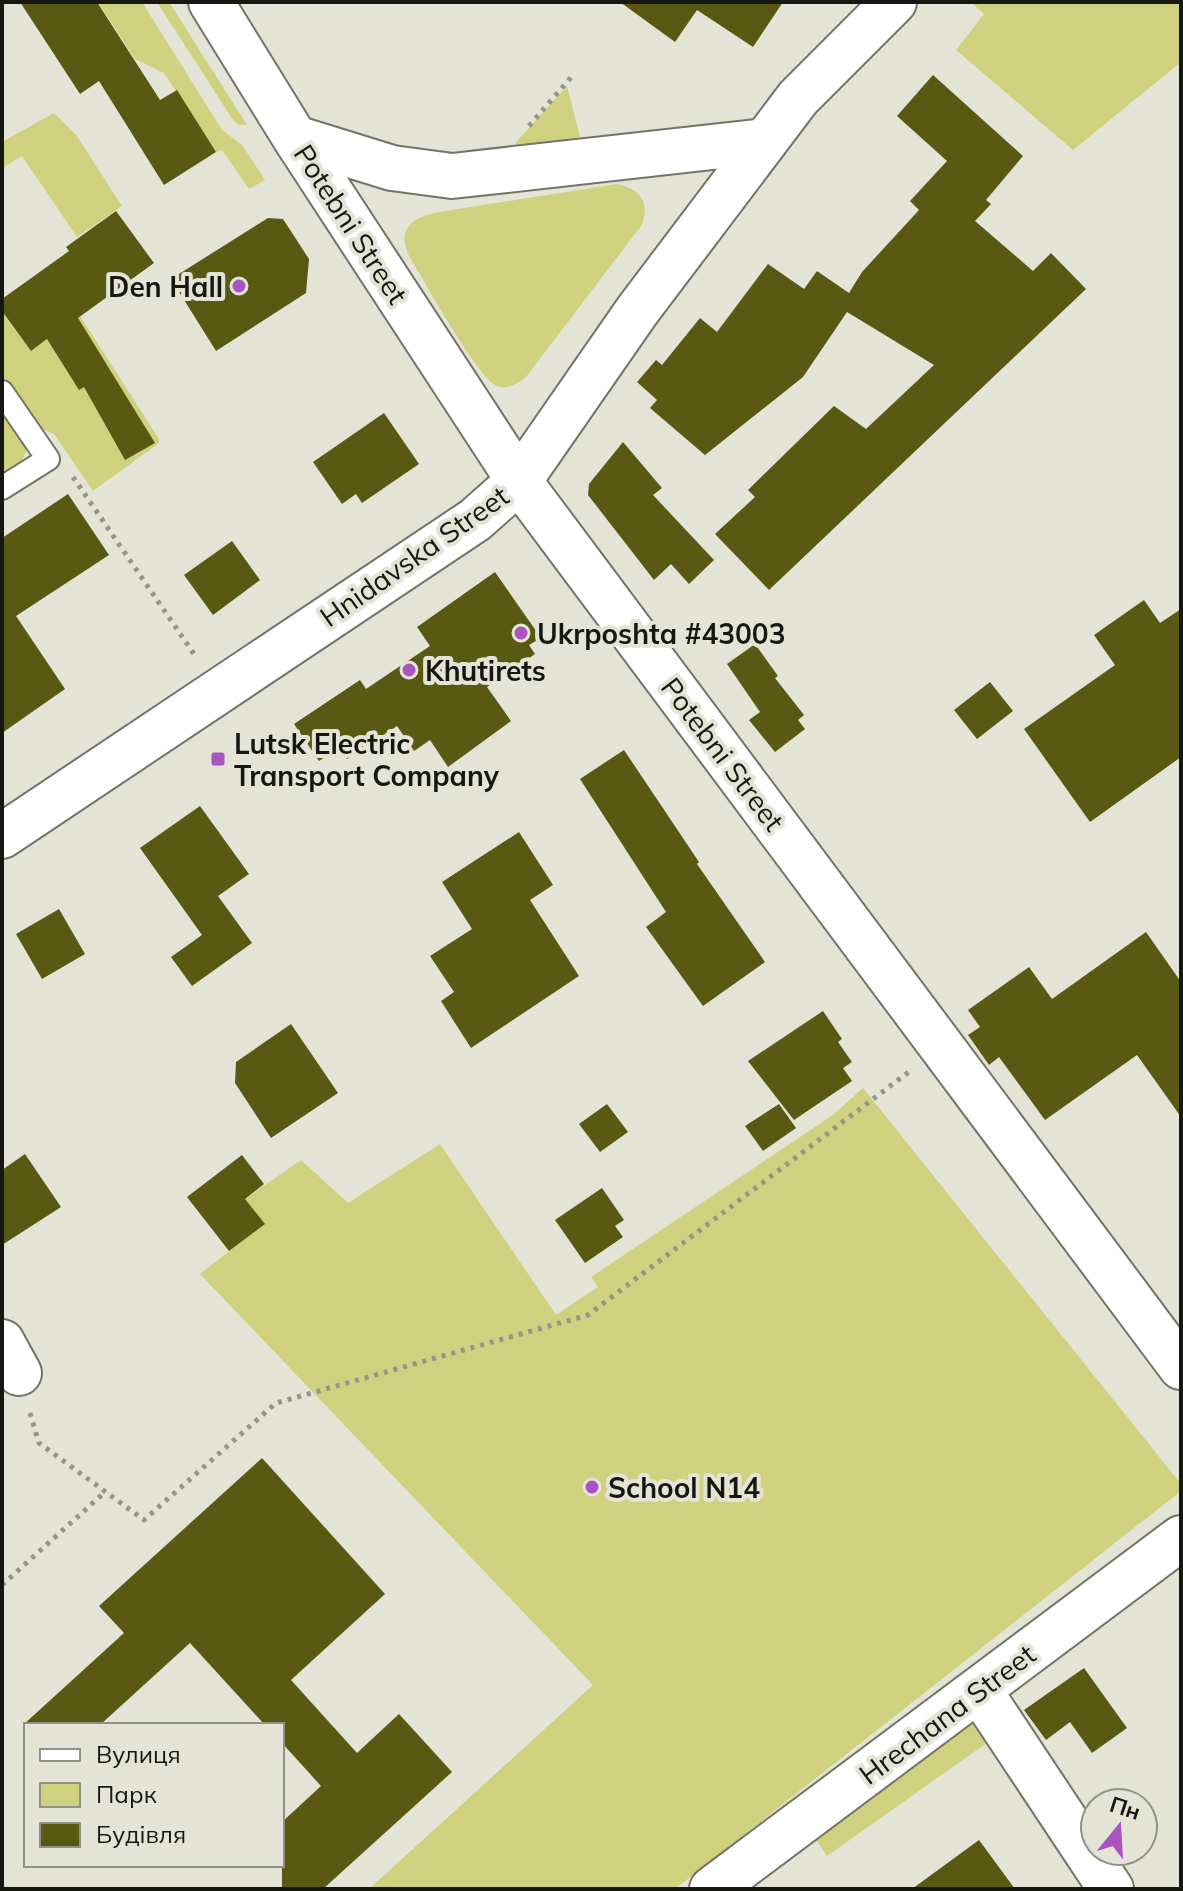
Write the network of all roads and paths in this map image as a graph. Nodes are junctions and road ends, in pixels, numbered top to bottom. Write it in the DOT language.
graph roads {
  1 [pos="211,2"];
  2 [pos="894,2"];
  3 [pos="295,138"];
  4 [pos="765,141"];
  5 [pos="2,392"];
  6 [pos="48,459"];
  7 [pos="519,481"];
  8 [pos="2,488"];
  9 [pos="247,672"];
  10 [pos="2,836"];
  11 [pos="942,1047"];
  12 [pos="1181,1367"];
  13 [pos="39,1443"];
  14 [pos="106,1491"];
  15 [pos="1181,1538"];
  16 [pos="2,1585"];
  17 [pos="979,1690"];
  18 [pos="712,1889"];
  19 [pos="1111,1889"];
  1 -- 3 [label="street, Potebni Street"];
  2 -- 4 [label="street, Hnidavska Street"];
  3 -- 4 [label="street"];
  3 -- 7 [label="street, Potebni Street"];
  4 -- 7 [label="street, Hnidavska Street"];
  5 -- 6 [label="lane"];
  6 -- 8 [label="lane"];
  6 -- 9 [label="path"];
  7 -- 9 [label="street, Hnidavska Street"];
  7 -- 11 [label="street, Potebni Street"];
  9 -- 10 [label="street, Hnidavska Street"];
  11 -- 12 [label="street, Potebni Street"];
  11 -- 14 [label="path"];
  13 -- 14 [label="path"];
  14 -- 16 [label="path"];
  15 -- 17 [label="street, Hrechana Street"];
  17 -- 18 [label="street, Hrechana Street"];
  17 -- 19 [label="street"];
}
